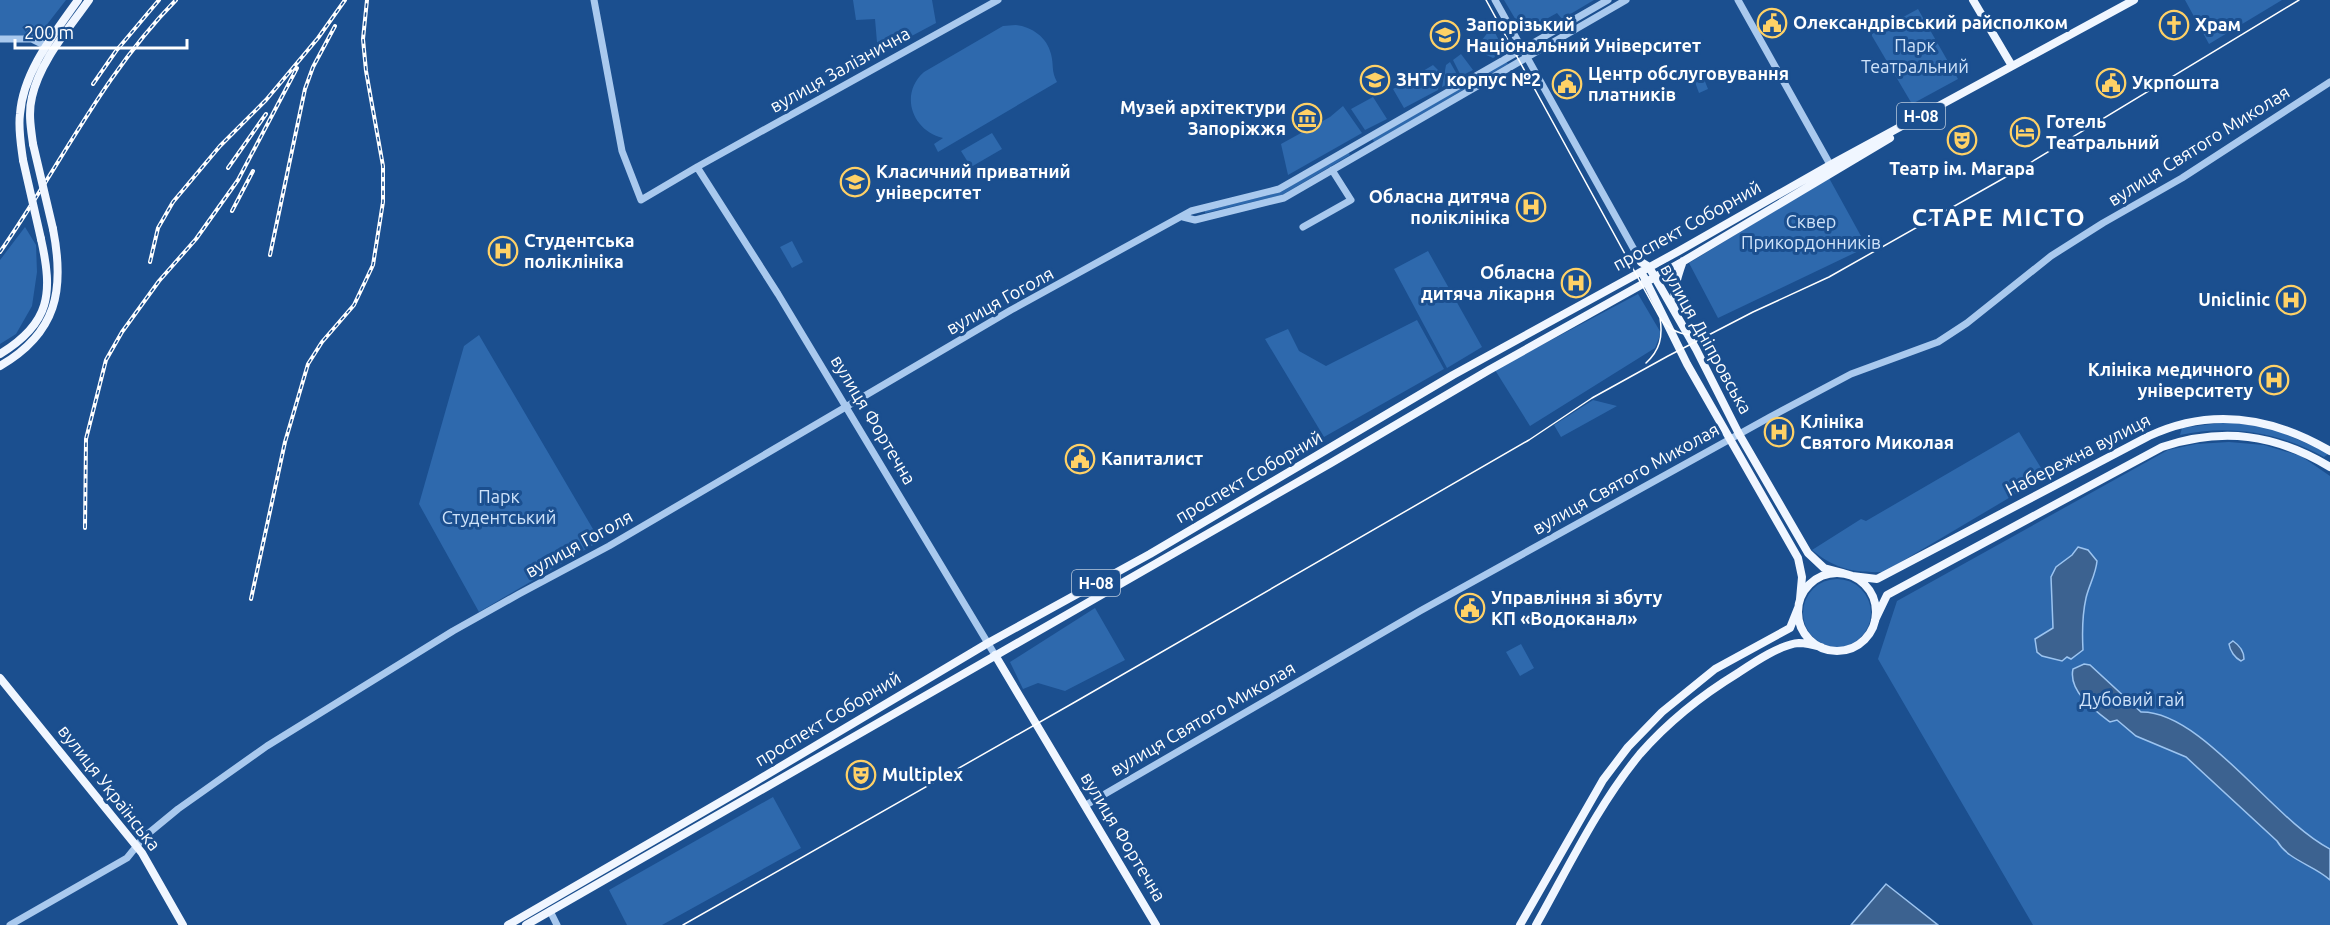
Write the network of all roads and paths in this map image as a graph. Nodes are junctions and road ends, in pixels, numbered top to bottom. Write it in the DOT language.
graph roads {
  1 [pos="78,0"];
  2 [pos="89,0"];
  3 [pos="594,0"];
  4 [pos="998,0"];
  5 [pos="1495,0"];
  6 [pos="1608,0"];
  7 [pos="1626,0"];
  8 [pos="1738,0"];
  9 [pos="1973,0"];
  10 [pos="2133,0"];
  11 [pos="0,39"];
  12 [pos="1521,49"];
  13 [pos="49,50"];
  14 [pos="1526,57"];
  15 [pos="2012,66"];
  16 [pos="2330,82"];
  17 [pos="697,166"];
  18 [pos="1832,168"];
  19 [pos="1332,170"];
  20 [pos="1183,217"];
  21 [pos="1303,227"];
  22 [pos="1683,261"];
  23 [pos="1644,266"];
  24 [pos="1650,279"];
  25 [pos="1675,313"];
  26 [pos="0,354"];
  27 [pos="0,366"];
  28 [pos="845,406"];
  29 [pos="1735,436"];
  30 [pos="2330,451"];
  31 [pos="2329,465"];
  32 [pos="1848,575"];
  33 [pos="1799,603"];
  34 [pos="1875,620"];
  35 [pos="988,643"];
  36 [pos="1821,647"];
  37 [pos="995,655"];
  38 [pos="1715,669"];
  39 [pos="0,678"];
  40 [pos="1696,683"];
  41 [pos="1721,683"];
  42 [pos="1704,696"];
  43 [pos="1086,805"];
  44 [pos="136,847"];
  45 [pos="548,907"];
  46 [pos="10,925"];
  47 [pos="183,925"];
  48 [pos="508,925"];
  49 [pos="526,925"];
  50 [pos="557,925"];
  51 [pos="1156,925"];
  52 [pos="1520,925"];
  53 [pos="1536,925"];
  1 -- 13 [label="main road"];
  2 -- 13 [label="main road"];
  3 -- 17 [label="street"];
  4 -- 17 [label="street, вулиця Залізнична"];
  5 -- 12 [label="street, вулиця Дніпровська"];
  6 -- 12 [label="street, вулиця Гоголя"];
  7 -- 14 [label="street, вулиця Гоголя"];
  8 -- 18 [label="street"];
  9 -- 15 [label="main road"];
  10 -- 15 [label="main road, проспект Соборний / Н-08"];
  11 -- 13 [label="street"];
  12 -- 14 [label="street, вулиця Дніпровська"];
  12 -- 20 [label="street, вулиця Гоголя"];
  13 -- 26 [label="main road, bridge"];
  13 -- 27 [label="main road, bridge"];
  14 -- 19 [label="street, вулиця Гоголя"];
  14 -- 23 [label="street, вулиця Дніпровська"];
  15 -- 18 [label="main road, проспект Соборний / Н-08"];
  16 -- 29 [label="street, вулиця Святого Миколая"];
  17 -- 28 [label="street, вулиця Фортечна"];
  18 -- 22 [label="main road, проспект Соборний / Н-08"];
  18 -- 23 [label="main road, проспект Соборний / Н-08"];
  19 -- 20 [label="street, вулиця Гоголя"];
  19 -- 21 [label="street"];
  20 -- 28 [label="street, вулиця Гоголя"];
  22 -- 24 [label="main road, проспект Соборний / Н-08"];
  22 -- 25 [label="main road"];
  23 -- 24 [label="main road, вулиця Дніпровська"];
  23 -- 35 [label="main road, проспект Соборний / Н-08"];
  24 -- 25 [label="main road, вулиця Дніпровська"];
  24 -- 29 [label="main road, вулиця Дніпровська"];
  24 -- 37 [label="main road, проспект Соборний / Н-08"];
  25 -- 29 [label="main road, вулиця Дніпровська"];
  28 -- 35 [label="street, вулиця Фортечна"];
  28 -- 44 [label="street, вулиця Гоголя"];
  29 -- 32 [label="main road, вулиця Дніпровська"];
  29 -- 33 [label="main road, вулиця Дніпровська"];
  29 -- 43 [label="street, вулиця Святого Миколая"];
  30 -- 32 [label="main road, Набережна вулиця"];
  31 -- 34 [label="main road"];
  32 -- 33 [label="main road"];
  32 -- 34 [label="main road"];
  33 -- 36 [label="main road"];
  33 -- 38 [label="main road"];
  34 -- 36 [label="main road"];
  35 -- 37 [label="street, вулиця Фортечна"];
  35 -- 45 [label="main road, проспект Соборний / Н-08"];
  36 -- 41 [label="main road"];
  37 -- 43 [label="main road, вулиця Фортечна"];
  37 -- 45 [label="main road, проспект Соборний / Н-08"];
  38 -- 40 [label="main road"];
  38 -- 41 [label="main road"];
  39 -- 44 [label="main road, вулиця Українська"];
  40 -- 42 [label="main road"];
  40 -- 52 [label="main road"];
  41 -- 42 [label="main road"];
  42 -- 53 [label="main road"];
  43 -- 51 [label="main road, вулиця Фортечна"];
  44 -- 46 [label="street, вулиця Гоголя"];
  44 -- 47 [label="main road, вулиця Українська"];
  45 -- 48 [label="main road, проспект Соборний / Н-08"];
  45 -- 49 [label="main road, проспект Соборний / Н-08"];
  45 -- 50 [label="street"];
}
